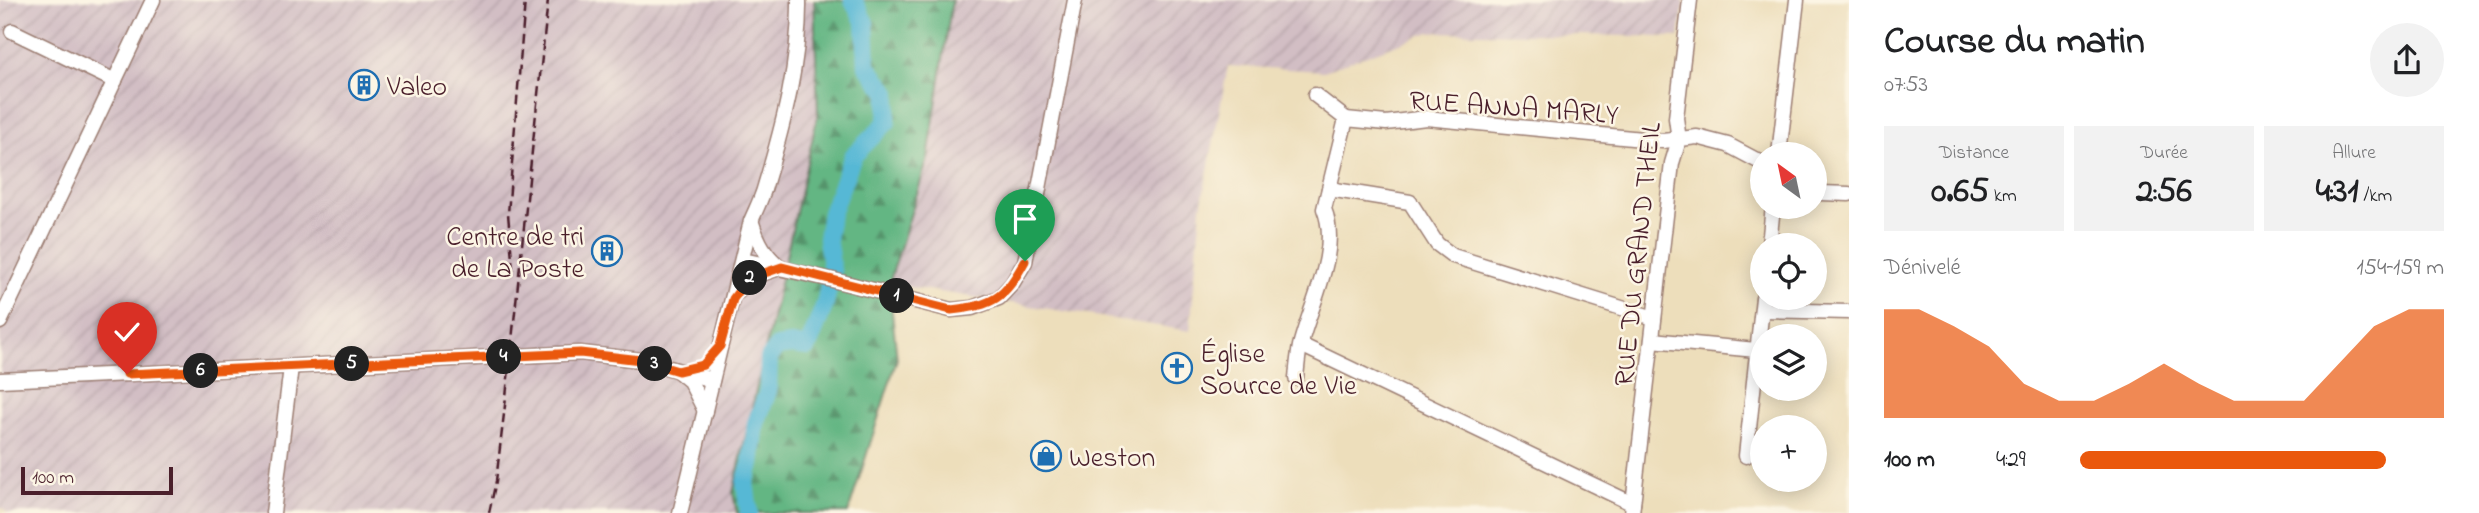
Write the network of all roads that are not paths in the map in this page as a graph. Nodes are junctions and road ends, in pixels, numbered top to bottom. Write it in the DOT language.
graph roads {
  1 [pos="153,0"];
  2 [pos="791,0"];
  3 [pos="799,0"];
  4 [pos="1074,0"];
  5 [pos="1690,0"];
  6 [pos="1797,0"];
  7 [pos="12,31"];
  8 [pos="115,81"];
  9 [pos="1315,95"];
  10 [pos="1346,119"];
  11 [pos="1679,140"];
  12 [pos="1780,142"];
  13 [pos="1750,157"];
  14 [pos="1329,189"];
  15 [pos="1827,194"];
  16 [pos="1849,194"];
  17 [pos="757,204"];
  18 [pos="751,221"];
  19 [pos="743,260"];
  20 [pos="782,267"];
  21 [pos="733,299"];
  22 [pos="1827,310"];
  23 [pos="1849,312"];
  24 [pos="1654,318"];
  25 [pos="0,322"];
  26 [pos="1652,340"];
  27 [pos="1301,345"];
  28 [pos="720,346"];
  29 [pos="1750,349"];
  30 [pos="291,367"];
  31 [pos="678,371"];
  32 [pos="1296,378"];
  33 [pos="0,380"];
  34 [pos="712,380"];
  35 [pos="1751,401"];
  36 [pos="705,411"];
  37 [pos="1746,456"];
  38 [pos="1632,508"];
  39 [pos="273,513"];
  40 [pos="680,513"];
  1 -- 8 [label="street"];
  2 -- 17 [label="street"];
  3 -- 17 [label="street"];
  4 -- 20 [label="street"];
  5 -- 11 [label="street, RUE DU GRAND THEIL"];
  6 -- 12 [label="street"];
  7 -- 8 [label="street"];
  8 -- 25 [label="street"];
  9 -- 10 [label="street"];
  10 -- 11 [label="street, RUE ANNA MARLY"];
  10 -- 14 [label="street"];
  11 -- 13 [label="street, RUE ANNA MARLY"];
  11 -- 24 [label="street, RUE DU GRAND THEIL"];
  14 -- 24 [label="street"];
  14 -- 27 [label="street"];
  15 -- 16 [label="street"];
  17 -- 18 [label="street"];
  18 -- 19 [label="street"];
  18 -- 20 [label="street"];
  19 -- 20 [label="street"];
  19 -- 21 [label="street"];
  20 -- 21 [label="street"];
  21 -- 28 [label="street"];
  22 -- 23 [label="street"];
  24 -- 26 [label="street, RUE DU GRAND THEIL"];
  26 -- 29 [label="street"];
  26 -- 38 [label="street, RUE DU GRAND THEIL"];
  27 -- 32 [label="street"];
  27 -- 38 [label="street"];
  28 -- 31 [label="street"];
  28 -- 34 [label="street"];
  30 -- 31 [label="street"];
  30 -- 33 [label="street"];
  30 -- 39 [label="street"];
  31 -- 34 [label="street"];
  31 -- 36 [label="street"];
  34 -- 36 [label="street"];
  35 -- 37 [label="street"];
  36 -- 40 [label="street"];
}
